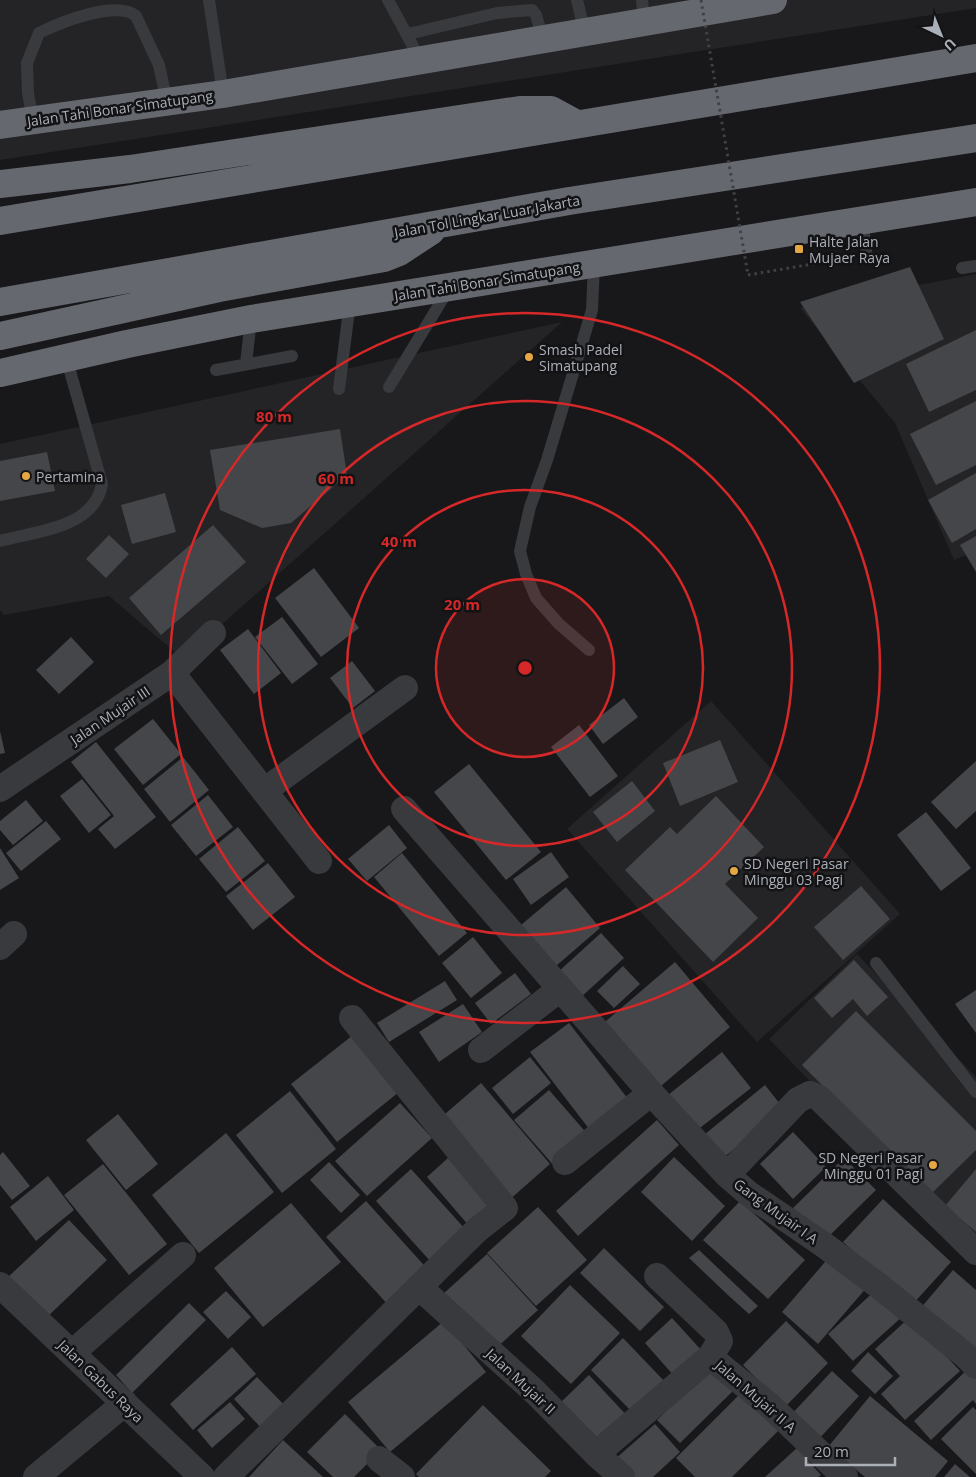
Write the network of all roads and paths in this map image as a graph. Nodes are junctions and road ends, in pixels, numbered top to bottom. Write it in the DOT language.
graph roads {
  1 [pos="209,0"];
  2 [pos="388,0"];
  3 [pos="577,0"];
  4 [pos="701,0"];
  5 [pos="773,0"];
  6 [pos="643,11"];
  7 [pos="585,33"];
  8 [pos="408,34"];
  9 [pos="543,40"];
  10 [pos="976,58"];
  11 [pos="421,61"];
  12 [pos="223,94"];
  13 [pos="167,102"];
  14 [pos="32,121"];
  15 [pos="575,123"];
  16 [pos="0,126"];
  17 [pos="976,138"];
  18 [pos="0,184"];
  19 [pos="976,202"];
  20 [pos="862,220"];
  21 [pos="0,221"];
  22 [pos="443,224"];
  23 [pos="867,256"];
  24 [pos="842,259"];
  25 [pos="594,264"];
  26 [pos="976,266"];
  27 [pos="962,268"];
  28 [pos="450,287"];
  29 [pos="0,302"];
  30 [pos="350,302"];
  31 [pos="251,319"];
  32 [pos="0,336"];
  33 [pos="292,356"];
  34 [pos="66,357"];
  35 [pos="246,364"];
  36 [pos="216,370"];
  37 [pos="0,373"];
  38 [pos="389,387"];
  39 [pos="340,390"];
  40 [pos="0,541"];
  41 [pos="213,633"];
  42 [pos="589,650"];
  43 [pos="172,673"];
  44 [pos="405,688"];
  45 [pos="0,789"];
  46 [pos="264,790"];
  47 [pos="404,809"];
  48 [pos="319,861"];
  49 [pos="876,963"];
  50 [pos="560,988"];
  51 [pos="352,1018"];
  52 [pos="481,1050"];
  53 [pos="976,1092"];
  54 [pos="651,1093"];
  55 [pos="565,1162"];
  56 [pos="727,1176"];
  57 [pos="976,1252"];
  58 [pos="184,1255"];
  59 [pos="657,1276"];
  60 [pos="0,1285"];
  61 [pos="419,1286"];
  62 [pos="72,1353"];
  63 [pos="710,1357"];
  64 [pos="976,1366"];
  65 [pos="111,1415"];
  66 [pos="596,1454"];
  67 [pos="379,1459"];
  68 [pos="36,1477"];
  69 [pos="202,1477"];
  70 [pos="226,1477"];
  71 [pos="402,1477"];
  72 [pos="622,1477"];
  73 [pos="845,1477"];
  1 -- 12 [label="lane"];
  2 -- 8 [label="lane"];
  3 -- 7 [label="lane"];
  4 -- 24 [label="path, bridge"];
  5 -- 6 [label="highway, Jalan Tahi Bonar Simatupang"];
  6 -- 7 [label="highway, Jalan Tahi Bonar Simatupang"];
  7 -- 9 [label="highway, Jalan Tahi Bonar Simatupang"];
  8 -- 9 [label="lane"];
  8 -- 11 [label="lane"];
  9 -- 11 [label="highway, Jalan Tahi Bonar Simatupang"];
  10 -- 15 [label="highway"];
  11 -- 12 [label="highway, Jalan Tahi Bonar Simatupang"];
  12 -- 13 [label="highway, Jalan Tahi Bonar Simatupang"];
  13 -- 14 [label="highway, Jalan Tahi Bonar Simatupang"];
  13 -- 14 [label="lane"];
  14 -- 16 [label="highway, Jalan Tahi Bonar Simatupang"];
  15 -- 18 [label="highway"];
  15 -- 21 [label="highway"];
  17 -- 22 [label="highway, Jalan Tol Lingkar Luar Jakarta"];
  19 -- 20 [label="highway, Jalan Tahi Bonar Simatupang"];
  20 -- 23 [label="lane"];
  20 -- 25 [label="highway, Jalan Tahi Bonar Simatupang"];
  22 -- 29 [label="highway, Jalan Tol Lingkar Luar Jakarta"];
  22 -- 32 [label="highway"];
  25 -- 28 [label="highway, Jalan Tahi Bonar Simatupang"];
  25 -- 42 [label="lane"];
  26 -- 27 [label="lane"];
  28 -- 30 [label="highway, Jalan Tahi Bonar Simatupang"];
  28 -- 38 [label="lane"];
  30 -- 31 [label="highway, Jalan Tahi Bonar Simatupang"];
  30 -- 39 [label="lane"];
  31 -- 34 [label="highway, Jalan Tahi Bonar Simatupang"];
  31 -- 35 [label="lane"];
  33 -- 35 [label="lane"];
  34 -- 37 [label="highway, Jalan Tahi Bonar Simatupang"];
  34 -- 40 [label="lane"];
  35 -- 36 [label="lane"];
  41 -- 43 [label="street, Jalan Mujair III"];
  43 -- 45 [label="street, Jalan Mujair III"];
  43 -- 46 [label="street"];
  44 -- 46 [label="street"];
  46 -- 48 [label="street"];
  47 -- 50 [label="street, Gang Mujair I A"];
  49 -- 53 [label="lane"];
  50 -- 52 [label="street"];
  50 -- 54 [label="street, Gang Mujair I A"];
  51 -- 61 [label="street"];
  54 -- 55 [label="street"];
  54 -- 56 [label="street, Gang Mujair I A"];
  56 -- 57 [label="street"];
  56 -- 64 [label="street, Gang Mujair I A"];
  58 -- 62 [label="street"];
  59 -- 63 [label="street"];
  60 -- 62 [label="street, Jalan Gabus Raya"];
  61 -- 66 [label="street, Jalan Mujair II"];
  61 -- 70 [label="street"];
  62 -- 65 [label="street, Jalan Gabus Raya"];
  63 -- 66 [label="street"];
  63 -- 73 [label="street, Jalan Mujair II A"];
  65 -- 68 [label="street"];
  65 -- 69 [label="street, Jalan Gabus Raya"];
  66 -- 72 [label="street, Jalan Mujair II"];
  67 -- 71 [label="street"];
}
